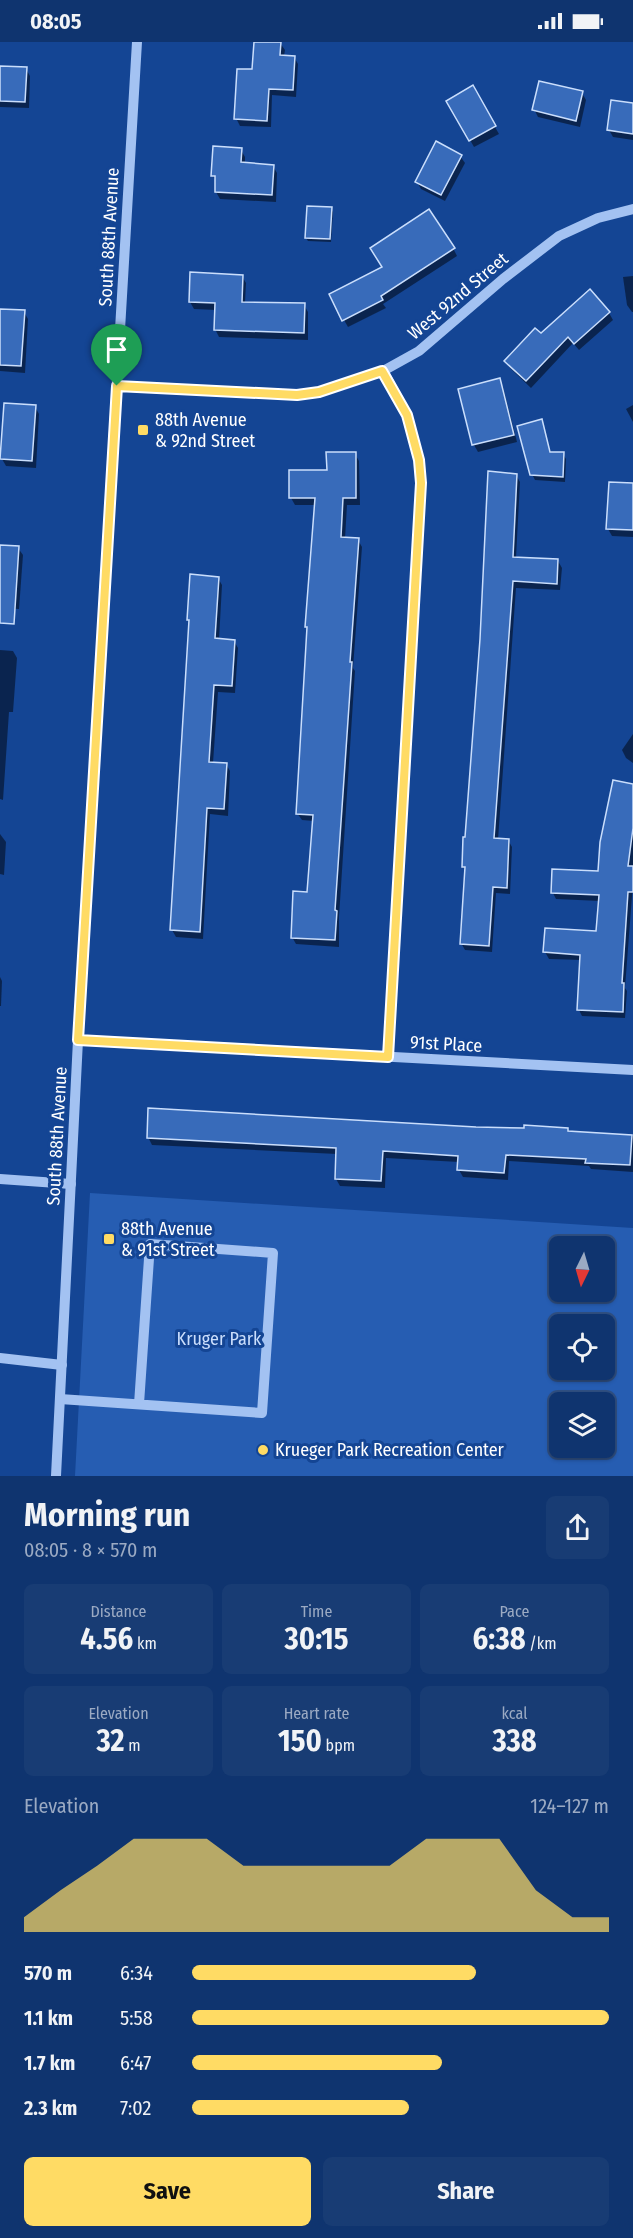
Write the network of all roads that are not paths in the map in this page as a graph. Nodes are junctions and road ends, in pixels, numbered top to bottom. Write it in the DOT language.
graph roads {
  1 [pos="137,42"];
  2 [pos="633,209"];
  3 [pos="382,371"];
  4 [pos="117,386"];
  5 [pos="78,1040"];
  6 [pos="388,1057"];
  7 [pos="633,1070"];
  8 [pos="0,1179"];
  9 [pos="71,1184"];
  10 [pos="0,1358"];
  11 [pos="62,1365"];
  12 [pos="60,1399"];
  13 [pos="139,1404"];
  14 [pos="56,1476"];
  1 -- 4 [label="street, South 88th Avenue"];
  2 -- 3 [label="street, West 92nd Street"];
  3 -- 4 [label="street, West 92nd Street"];
  3 -- 6 [label="street"];
  4 -- 5 [label="street, South 88th Avenue"];
  5 -- 6 [label="street, 91st Place"];
  5 -- 9 [label="street, South 88th Avenue"];
  6 -- 7 [label="street, 91st Place"];
  8 -- 9 [label="street"];
  9 -- 11 [label="street, South 88th Avenue"];
  10 -- 11 [label="street"];
  11 -- 12 [label="street, South 88th Avenue"];
  12 -- 13 [label="street"];
  12 -- 14 [label="street, South 88th Avenue"];
  13 -- 13 [label="street"];
}
